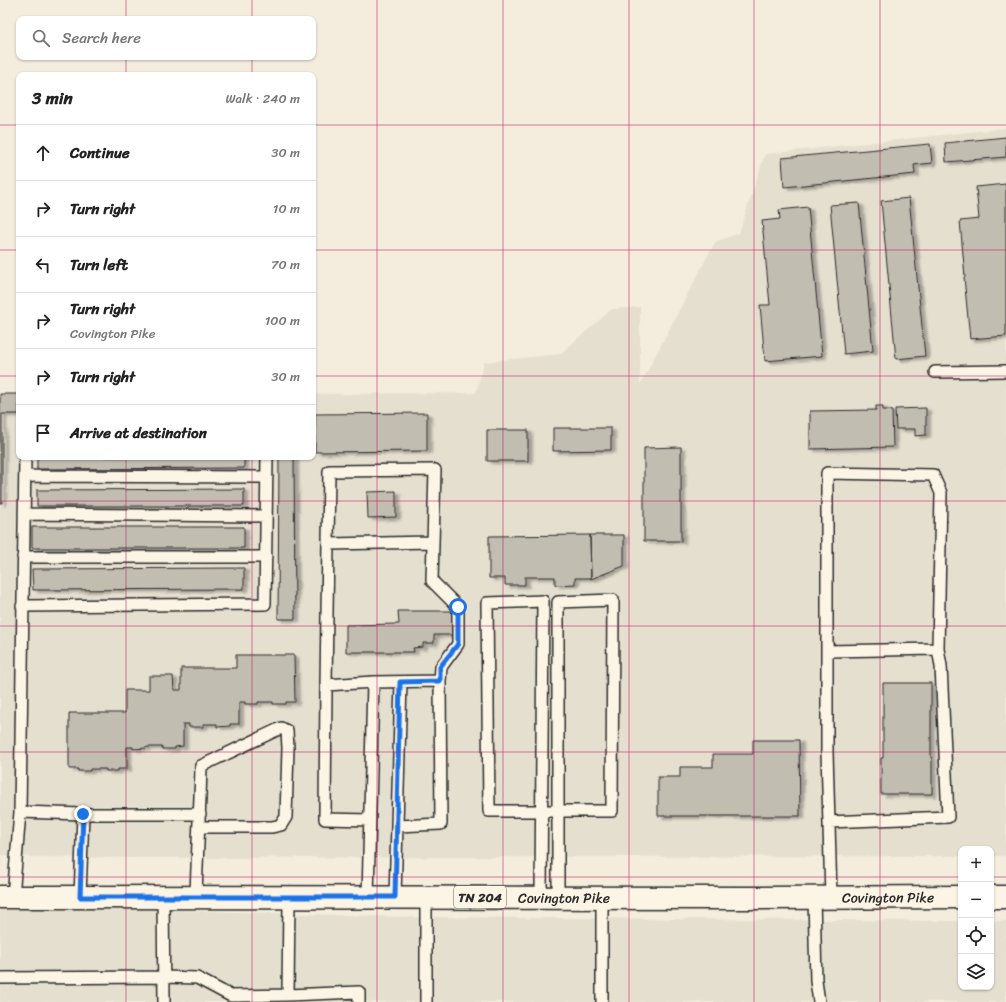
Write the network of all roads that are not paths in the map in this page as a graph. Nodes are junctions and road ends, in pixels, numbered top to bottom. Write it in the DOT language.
graph roads {
  1 [pos="1006,371"];
  2 [pos="935,372"];
  3 [pos="25,460"];
  4 [pos="267,460"];
  5 [pos="25,476"];
  6 [pos="267,477"];
  7 [pos="24,514"];
  8 [pos="266,516"];
  9 [pos="433,542"];
  10 [pos="328,544"];
  11 [pos="23,557"];
  12 [pos="266,557"];
  13 [pos="543,601"];
  14 [pos="558,602"];
  15 [pos="22,606"];
  16 [pos="938,649"];
  17 [pos="827,651"];
  18 [pos="440,681"];
  19 [pos="373,682"];
  20 [pos="400,682"];
  21 [pos="326,685"];
  22 [pos="542,810"];
  23 [pos="558,811"];
  24 [pos="20,812"];
  25 [pos="83,814"];
  26 [pos="200,814"];
  27 [pos="370,820"];
  28 [pos="829,822"];
  29 [pos="397,826"];
  30 [pos="199,827"];
  31 [pos="6,897"];
  32 [pos="80,897"];
  33 [pos="163,897"];
  34 [pos="395,897"];
  35 [pos="426,897"];
  36 [pos="549,897"];
  37 [pos="602,897"];
  38 [pos="822,897"];
  39 [pos="958,897"];
  40 [pos="994,897"];
  41 [pos="1006,897"];
  42 [pos="196,898"];
  43 [pos="289,898"];
  44 [pos="368,898"];
  45 [pos="164,977"];
  46 [pos="0,978"];
  47 [pos="288,995"];
  48 [pos="312,998"];
  49 [pos="164,1002"];
  50 [pos="360,1002"];
  51 [pos="426,1002"];
  52 [pos="602,1002"];
  53 [pos="819,1002"];
  1 -- 2 [label="lane"];
  3 -- 5 [label="lane"];
  4 -- 6 [label="lane"];
  5 -- 6 [label="lane"];
  5 -- 7 [label="lane"];
  6 -- 8 [label="lane"];
  7 -- 8 [label="lane"];
  7 -- 11 [label="lane"];
  8 -- 12 [label="lane"];
  9 -- 10 [label="lane"];
  9 -- 10 [label="lane"];
  9 -- 18 [label="lane"];
  10 -- 21 [label="lane"];
  11 -- 12 [label="lane"];
  11 -- 15 [label="lane"];
  12 -- 15 [label="lane"];
  13 -- 14 [label="lane"];
  13 -- 22 [label="lane"];
  13 -- 22 [label="lane"];
  14 -- 23 [label="lane"];
  14 -- 23 [label="lane"];
  15 -- 24 [label="lane"];
  16 -- 17 [label="lane"];
  16 -- 17 [label="lane"];
  16 -- 28 [label="lane"];
  17 -- 28 [label="lane"];
  18 -- 20 [label="lane"];
  18 -- 29 [label="lane"];
  19 -- 20 [label="lane"];
  19 -- 21 [label="lane"];
  19 -- 27 [label="lane"];
  20 -- 29 [label="lane"];
  21 -- 27 [label="lane"];
  22 -- 23 [label="lane"];
  22 -- 36 [label="lane"];
  23 -- 36 [label="lane"];
  24 -- 25 [label="lane"];
  24 -- 31 [label="lane"];
  25 -- 26 [label="lane"];
  25 -- 32 [label="lane"];
  26 -- 30 [label="lane"];
  26 -- 30 [label="lane"];
  27 -- 44 [label="lane"];
  28 -- 38 [label="lane"];
  29 -- 34 [label="lane"];
  30 -- 42 [label="lane"];
  31 -- 32 [label="main road, Covington Pike / TN 204"];
  32 -- 33 [label="main road, Covington Pike / TN 204"];
  33 -- 42 [label="main road, Covington Pike / TN 204"];
  33 -- 45 [label="lane"];
  34 -- 35 [label="main road, Covington Pike / TN 204"];
  34 -- 44 [label="main road, Covington Pike / TN 204"];
  35 -- 36 [label="main road, Covington Pike / TN 204"];
  35 -- 51 [label="lane"];
  36 -- 37 [label="main road, Covington Pike / TN 204"];
  37 -- 38 [label="main road, Covington Pike / TN 204"];
  37 -- 52 [label="lane"];
  38 -- 39 [label="main road, Covington Pike / TN 204"];
  38 -- 53 [label="lane"];
  40 -- 41 [label="main road"];
  42 -- 43 [label="main road, Covington Pike / TN 204"];
  43 -- 44 [label="main road, Covington Pike / TN 204"];
  43 -- 47 [label="lane"];
  45 -- 46 [label="lane"];
  45 -- 47 [label="lane"];
  45 -- 49 [label="lane"];
  47 -- 48 [label="lane"];
  48 -- 50 [label="lane"];
}
